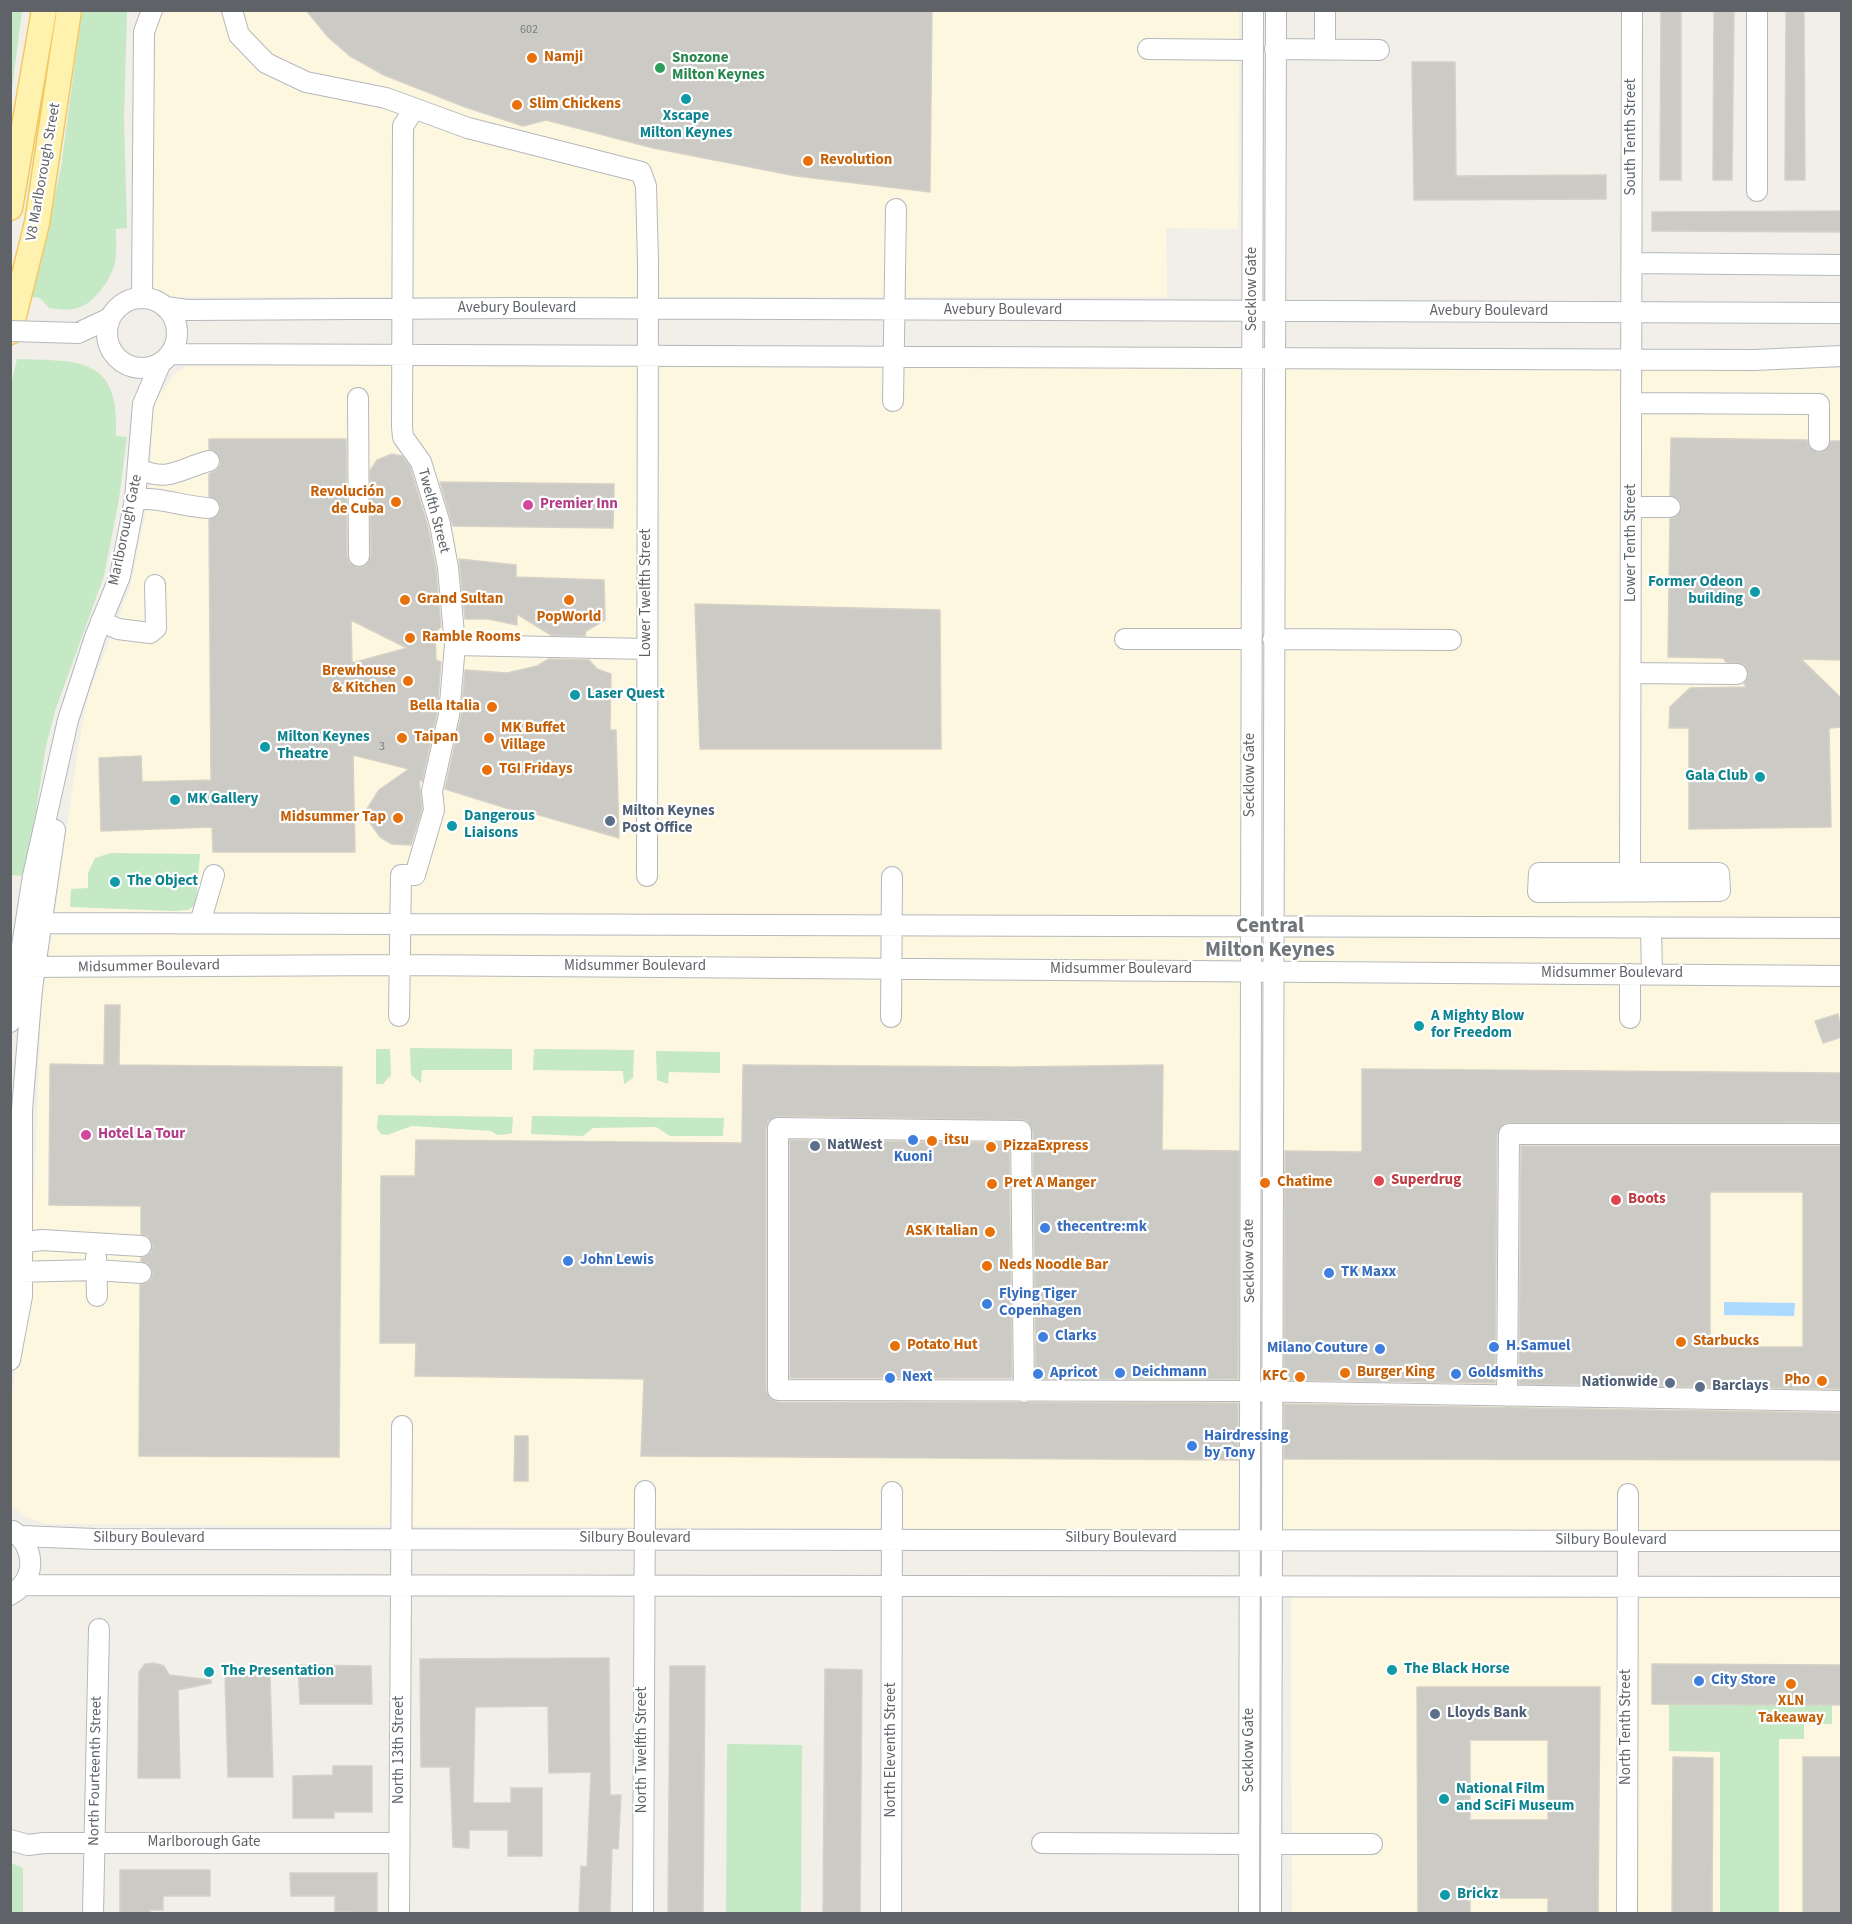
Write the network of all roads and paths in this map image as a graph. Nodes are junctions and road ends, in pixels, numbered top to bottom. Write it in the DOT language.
graph roads {
  1 [pos="44,10"];
  2 [pos="69,10"];
  3 [pos="152,10"];
  4 [pos="232,10"];
  5 [pos="1253,10"];
  6 [pos="1276,10"];
  7 [pos="1325,10"];
  8 [pos="1632,10"];
  9 [pos="1757,10"];
  10 [pos="1148,49"];
  11 [pos="1275,49"];
  12 [pos="1252,50"];
  13 [pos="1325,50"];
  14 [pos="1379,50"];
  15 [pos="414,109"];
  16 [pos="1757,191"];
  17 [pos="10,208"];
  18 [pos="896,208"];
  19 [pos="1632,263"];
  20 [pos="1842,265"];
  21 [pos="142,298"];
  22 [pos="165,307"];
  23 [pos="646,309"];
  24 [pos="402,310"];
  25 [pos="1253,310"];
  26 [pos="1274,310"];
  27 [pos="894,311"];
  28 [pos="1632,312"];
  29 [pos="1842,313"];
  30 [pos="110,318"];
  31 [pos="10,332"];
  32 [pos="78,333"];
  33 [pos="109,345"];
  34 [pos="402,355"];
  35 [pos="646,356"];
  36 [pos="893,356"];
  37 [pos="1842,356"];
  38 [pos="165,358"];
  39 [pos="1253,358"];
  40 [pos="1275,358"];
  41 [pos="1632,360"];
  42 [pos="123,362"];
  43 [pos="358,398"];
  44 [pos="893,401"];
  45 [pos="1632,403"];
  46 [pos="143,404"];
  47 [pos="1819,441"];
  48 [pos="209,461"];
  49 [pos="139,469"];
  50 [pos="135,499"];
  51 [pos="1632,507"];
  52 [pos="1670,507"];
  53 [pos="209,508"];
  54 [pos="359,556"];
  55 [pos="155,585"];
  56 [pos="101,621"];
  57 [pos="1125,639"];
  58 [pos="1251,639"];
  59 [pos="1273,639"];
  60 [pos="1451,640"];
  61 [pos="455,645"];
  62 [pos="647,649"];
  63 [pos="1631,673"];
  64 [pos="1737,674"];
  65 [pos="1630,873"];
  66 [pos="214,875"];
  67 [pos="41,876"];
  68 [pos="647,876"];
  69 [pos="892,877"];
  70 [pos="43,923"];
  71 [pos="200,923"];
  72 [pos="401,923"];
  73 [pos="892,924"];
  74 [pos="1251,926"];
  75 [pos="1275,926"];
  76 [pos="1651,928"];
  77 [pos="1842,928"];
  78 [pos="400,965"];
  79 [pos="27,967"];
  80 [pos="891,969"];
  81 [pos="1250,972"];
  82 [pos="1274,972"];
  83 [pos="1630,974"];
  84 [pos="1652,975"];
  85 [pos="1842,976"];
  86 [pos="20,1011"];
  87 [pos="399,1016"];
  88 [pos="891,1017"];
  89 [pos="1630,1018"];
  90 [pos="10,1102"];
  91 [pos="1842,1134"];
  92 [pos="16,1242"];
  93 [pos="95,1245"];
  94 [pos="141,1246"];
  95 [pos="96,1270"];
  96 [pos="16,1272"];
  97 [pos="141,1274"];
  98 [pos="97,1296"];
  99 [pos="10,1360"];
  100 [pos="1251,1391"];
  101 [pos="1024,1392"];
  102 [pos="1273,1392"];
  103 [pos="1507,1396"];
  104 [pos="1842,1401"];
  105 [pos="402,1426"];
  106 [pos="645,1491"];
  107 [pos="892,1492"];
  108 [pos="1628,1494"];
  109 [pos="16,1533"];
  110 [pos="400,1539"];
  111 [pos="643,1539"];
  112 [pos="892,1539"];
  113 [pos="1250,1540"];
  114 [pos="1272,1541"];
  115 [pos="1628,1541"];
  116 [pos="1842,1541"];
  117 [pos="401,1586"];
  118 [pos="643,1586"];
  119 [pos="891,1587"];
  120 [pos="1251,1587"];
  121 [pos="1273,1587"];
  122 [pos="1628,1587"];
  123 [pos="1842,1587"];
  124 [pos="17,1590"];
  125 [pos="99,1629"];
  126 [pos="10,1840"];
  127 [pos="93,1843"];
  128 [pos="399,1843"];
  129 [pos="1042,1844"];
  130 [pos="1249,1844"];
  131 [pos="1271,1844"];
  132 [pos="1372,1844"];
  133 [pos="93,1914"];
  134 [pos="399,1914"];
  135 [pos="643,1914"];
  136 [pos="891,1914"];
  137 [pos="1248,1914"];
  138 [pos="1271,1914"];
  139 [pos="1627,1914"];
  1 -- 17 [label="main road, V8 Marlborough Street"];
  2 -- 31 [label="main road, V8 Marlborough Street"];
  3 -- 21 [label="street"];
  4 -- 15 [label="street"];
  5 -- 12 [label="street, Secklow Gate"];
  6 -- 11 [label="street, Secklow Gate"];
  7 -- 13 [label="street"];
  8 -- 19 [label="street, South Tenth Street"];
  9 -- 16 [label="street"];
  10 -- 12 [label="street"];
  11 -- 13 [label="street"];
  11 -- 26 [label="street, Secklow Gate"];
  12 -- 25 [label="street, Secklow Gate"];
  13 -- 14 [label="street"];
  15 -- 23 [label="street, Lower Twelfth Street"];
  15 -- 24 [label="street, Twelfth Street"];
  18 -- 27 [label="street"];
  19 -- 20 [label="street"];
  19 -- 28 [label="street, Lower Tenth Street"];
  21 -- 22 [label="street"];
  21 -- 30 [label="street"];
  22 -- 24 [label="street, Avebury Boulevard"];
  22 -- 38 [label="street"];
  23 -- 24 [label="street, Avebury Boulevard"];
  23 -- 27 [label="street, Avebury Boulevard"];
  23 -- 35 [label="street, Lower Twelfth Street"];
  24 -- 34 [label="street, Twelfth Street"];
  25 -- 26 [label="street, Avebury Boulevard"];
  25 -- 27 [label="street, Avebury Boulevard"];
  25 -- 39 [label="street, Secklow Gate"];
  26 -- 28 [label="street, Avebury Boulevard"];
  26 -- 40 [label="street, Secklow Gate"];
  27 -- 36 [label="street"];
  28 -- 29 [label="street, Avebury Boulevard"];
  28 -- 41 [label="street, Lower Tenth Street"];
  30 -- 32 [label="street"];
  30 -- 33 [label="street"];
  31 -- 32 [label="street, bridge"];
  32 -- 33 [label="street"];
  33 -- 42 [label="street"];
  34 -- 35 [label="street"];
  34 -- 38 [label="street"];
  34 -- 61 [label="street, Twelfth Street"];
  35 -- 36 [label="street"];
  35 -- 62 [label="street, Lower Twelfth Street"];
  36 -- 39 [label="street"];
  36 -- 44 [label="street"];
  37 -- 41 [label="street"];
  38 -- 42 [label="street"];
  38 -- 46 [label="street, Marlborough Gate"];
  39 -- 40 [label="street"];
  39 -- 58 [label="street, Secklow Gate"];
  40 -- 41 [label="street"];
  40 -- 59 [label="street, Secklow Gate"];
  41 -- 45 [label="street, Lower Tenth Street"];
  42 -- 46 [label="street, Marlborough Gate"];
  43 -- 54 [label="street"];
  45 -- 47 [label="street"];
  45 -- 51 [label="street, Lower Tenth Street"];
  46 -- 49 [label="street, Marlborough Gate"];
  48 -- 49 [label="street"];
  49 -- 50 [label="street, Marlborough Gate"];
  50 -- 53 [label="street"];
  50 -- 56 [label="street, Marlborough Gate"];
  51 -- 52 [label="street"];
  51 -- 63 [label="street, Lower Tenth Street"];
  55 -- 56 [label="street"];
  56 -- 67 [label="street, Marlborough Gate"];
  57 -- 58 [label="street"];
  58 -- 74 [label="street, Secklow Gate"];
  59 -- 60 [label="street"];
  59 -- 75 [label="street, Secklow Gate"];
  61 -- 62 [label="street"];
  61 -- 72 [label="street, Twelfth Street"];
  62 -- 68 [label="street, Lower Twelfth Street"];
  63 -- 64 [label="street"];
  63 -- 65 [label="street, Lower Tenth Street"];
  65 -- 65 [label="street"];
  66 -- 71 [label="street"];
  67 -- 70 [label="street, Marlborough Gate"];
  67 -- 79 [label="street, Marlborough Gate"];
  69 -- 73 [label="street"];
  70 -- 71 [label="street"];
  70 -- 79 [label="street, Marlborough Gate"];
  71 -- 72 [label="street"];
  72 -- 73 [label="street"];
  72 -- 78 [label="street"];
  73 -- 74 [label="street"];
  73 -- 80 [label="street"];
  74 -- 75 [label="street"];
  74 -- 81 [label="street, Secklow Gate"];
  75 -- 76 [label="street"];
  75 -- 82 [label="street, Secklow Gate"];
  76 -- 77 [label="street"];
  76 -- 84 [label="street"];
  78 -- 79 [label="street, Midsummer Boulevard"];
  78 -- 80 [label="street, Midsummer Boulevard"];
  78 -- 87 [label="street"];
  79 -- 86 [label="street, Marlborough Gate"];
  79 -- 86 [label="street, Marlborough Gate"];
  80 -- 81 [label="street, Midsummer Boulevard"];
  80 -- 88 [label="street"];
  81 -- 82 [label="street, Midsummer Boulevard"];
  81 -- 100 [label="street, Secklow Gate"];
  82 -- 83 [label="street, Midsummer Boulevard"];
  82 -- 102 [label="street, Secklow Gate"];
  83 -- 84 [label="street, Midsummer Boulevard"];
  83 -- 89 [label="street"];
  84 -- 85 [label="street, Midsummer Boulevard"];
  86 -- 90 [label="street, Marlborough Gate"];
  86 -- 92 [label="street, Marlborough Gate"];
  91 -- 103 [label="street"];
  92 -- 93 [label="street"];
  92 -- 96 [label="street, Marlborough Gate"];
  93 -- 94 [label="street"];
  93 -- 95 [label="street"];
  95 -- 96 [label="street"];
  95 -- 97 [label="street"];
  95 -- 98 [label="street"];
  96 -- 99 [label="street, Marlborough Gate"];
  100 -- 101 [label="street"];
  100 -- 102 [label="street"];
  100 -- 113 [label="street, Secklow Gate"];
  101 -- 101 [label="street"];
  102 -- 103 [label="street"];
  102 -- 114 [label="street, Secklow Gate"];
  103 -- 104 [label="street"];
  105 -- 110 [label="street, North 13th Street"];
  106 -- 111 [label="street, North Twelfth Street"];
  107 -- 112 [label="street, North Eleventh Street"];
  108 -- 115 [label="street, North Tenth Street"];
  109 -- 110 [label="street, Silbury Boulevard"];
  109 -- 124 [label="street"];
  110 -- 111 [label="street, Silbury Boulevard"];
  110 -- 117 [label="street, North 13th Street"];
  111 -- 112 [label="street, Silbury Boulevard"];
  111 -- 118 [label="street, North Twelfth Street"];
  112 -- 113 [label="street, Silbury Boulevard"];
  112 -- 119 [label="street, North Eleventh Street"];
  113 -- 114 [label="street, Silbury Boulevard"];
  113 -- 120 [label="street, Secklow Gate"];
  114 -- 115 [label="street, Silbury Boulevard"];
  114 -- 121 [label="street, Secklow Gate"];
  115 -- 116 [label="street, Silbury Boulevard"];
  115 -- 122 [label="street, North Tenth Street"];
  117 -- 118 [label="street"];
  117 -- 124 [label="street"];
  117 -- 128 [label="street, North 13th Street"];
  118 -- 119 [label="street"];
  118 -- 135 [label="street, North Twelfth Street"];
  119 -- 120 [label="street"];
  119 -- 136 [label="street, North Eleventh Street"];
  120 -- 121 [label="street"];
  120 -- 130 [label="street, Secklow Gate"];
  121 -- 122 [label="street"];
  121 -- 131 [label="street, Secklow Gate"];
  122 -- 123 [label="street"];
  122 -- 139 [label="street, North Tenth Street"];
  125 -- 127 [label="street, North Fourteenth Street"];
  126 -- 127 [label="street, Marlborough Gate"];
  127 -- 128 [label="street, Marlborough Gate"];
  127 -- 133 [label="street, North Fourteenth Street"];
  128 -- 134 [label="street, North 13th Street"];
  129 -- 130 [label="street"];
  130 -- 137 [label="street, Secklow Gate"];
  131 -- 132 [label="street"];
  131 -- 138 [label="street, Secklow Gate"];
}
